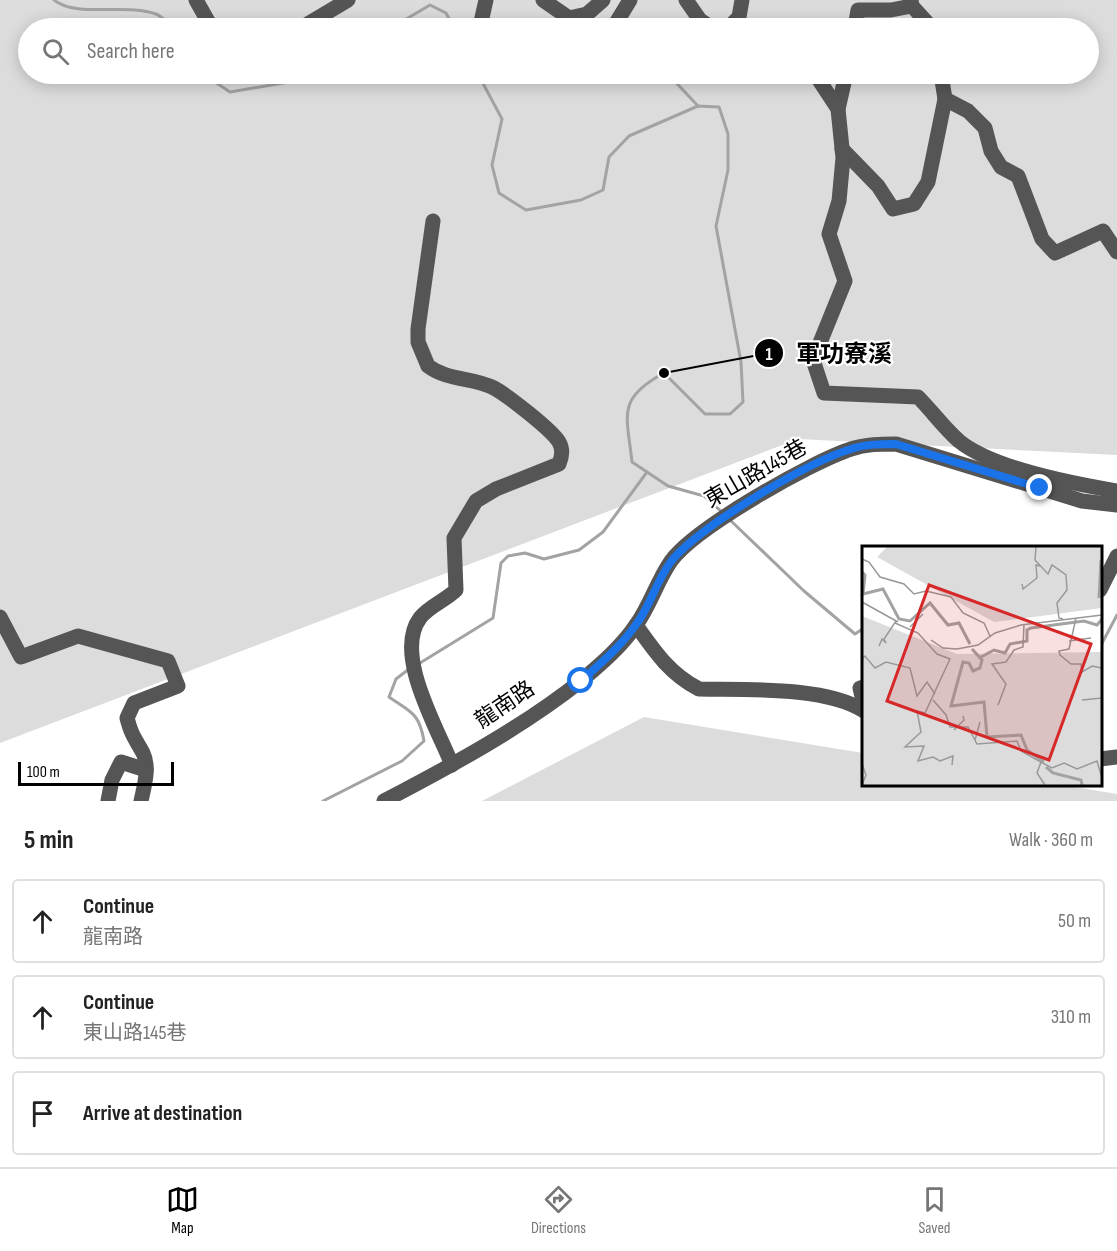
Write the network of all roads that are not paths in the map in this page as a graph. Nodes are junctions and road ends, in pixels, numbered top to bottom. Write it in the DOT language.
graph roads {
  1 [pos="196,0"];
  2 [pos="348,0"];
  3 [pos="486,0"];
  4 [pos="543,0"];
  5 [pos="603,0"];
  6 [pos="630,0"];
  7 [pos="686,0"];
  8 [pos="742,0"];
  9 [pos="912,3"];
  10 [pos="206,18"];
  11 [pos="318,18"];
  12 [pos="481,18"];
  13 [pos="619,18"];
  14 [pos="699,18"];
  15 [pos="738,18"];
  16 [pos="857,18"];
  17 [pos="924,18"];
  18 [pos="822,84"];
  19 [pos="844,84"];
  20 [pos="943,84"];
  21 [pos="945,99"];
  22 [pos="838,109"];
  23 [pos="842,149"];
  24 [pos="433,221"];
  25 [pos="1117,252"];
  26 [pos="1117,491"];
  27 [pos="1117,505"];
  28 [pos="1117,556"];
  29 [pos="1102,588"];
  30 [pos="0,617"];
  31 [pos="636,625"];
  32 [pos="862,710"];
  33 [pos="1117,757"];
  34 [pos="1102,759"];
  35 [pos="452,765"];
  36 [pos="146,771"];
  37 [pos="108,801"];
  38 [pos="141,801"];
  39 [pos="384,801"];
  1 -- 10 [label="street"];
  2 -- 11 [label="street"];
  3 -- 12 [label="street"];
  4 -- 5 [label="street"];
  6 -- 13 [label="street"];
  7 -- 14 [label="street"];
  8 -- 15 [label="street"];
  9 -- 16 [label="street"];
  9 -- 17 [label="street"];
  18 -- 22 [label="street"];
  19 -- 22 [label="street"];
  20 -- 21 [label="street"];
  21 -- 23 [label="street"];
  21 -- 25 [label="street"];
  22 -- 23 [label="street"];
  23 -- 26 [label="street"];
  24 -- 35 [label="street"];
  27 -- 31 [label="street, 東山路145巷"];
  28 -- 29 [label="street"];
  30 -- 36 [label="street"];
  31 -- 32 [label="street"];
  31 -- 35 [label="street, 龍南路"];
  33 -- 34 [label="street"];
  35 -- 39 [label="street, 龍南路"];
  36 -- 37 [label="street"];
  36 -- 38 [label="street"];
}
